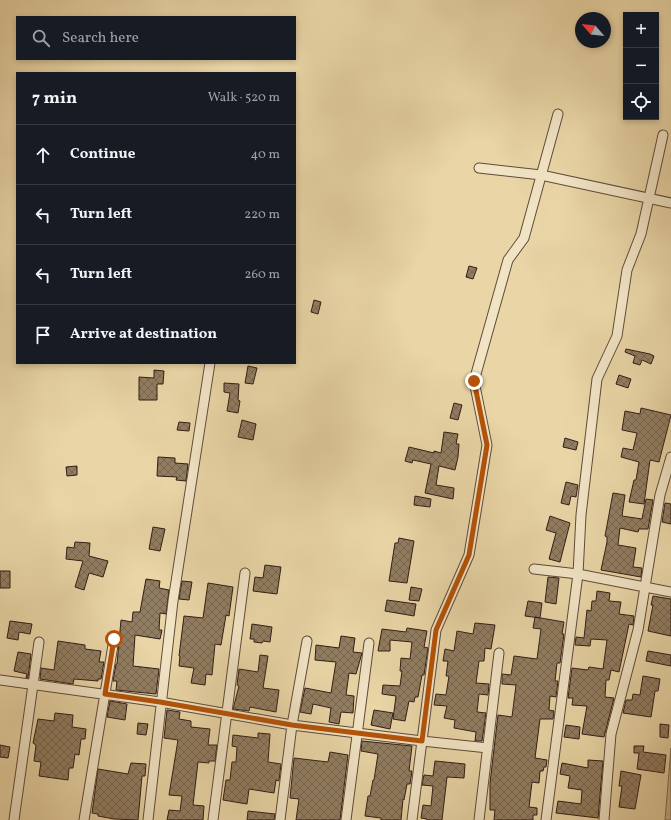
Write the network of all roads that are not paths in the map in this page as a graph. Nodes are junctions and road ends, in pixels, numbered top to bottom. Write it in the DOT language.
graph roads {
  1 [pos="558,114"];
  2 [pos="663,135"];
  3 [pos="479,168"];
  4 [pos="541,175"];
  5 [pos="649,198"];
  6 [pos="671,203"];
  7 [pos="210,364"];
  8 [pos="671,457"];
  9 [pos="534,569"];
  10 [pos="245,573"];
  11 [pos="578,574"];
  12 [pos="644,587"];
  13 [pos="671,592"];
  14 [pos="114,639"];
  15 [pos="307,641"];
  16 [pos="39,642"];
  17 [pos="369,643"];
  18 [pos="499,653"];
  19 [pos="0,680"];
  20 [pos="33,685"];
  21 [pos="105,694"];
  22 [pos="160,702"];
  23 [pos="225,714"];
  24 [pos="292,725"];
  25 [pos="356,732"];
  26 [pos="422,741"];
  27 [pos="488,748"];
  28 [pos="14,820"];
  29 [pos="84,820"];
  30 [pos="148,820"];
  31 [pos="212,820"];
  32 [pos="280,820"];
  33 [pos="346,820"];
  34 [pos="412,820"];
  35 [pos="479,820"];
  36 [pos="546,820"];
  37 [pos="604,820"];
  1 -- 4 [label="street"];
  2 -- 5 [label="street"];
  3 -- 4 [label="street"];
  4 -- 5 [label="street"];
  4 -- 26 [label="street"];
  5 -- 6 [label="street"];
  5 -- 11 [label="street"];
  7 -- 22 [label="street"];
  8 -- 12 [label="street"];
  9 -- 11 [label="street"];
  10 -- 23 [label="street"];
  11 -- 12 [label="street"];
  11 -- 36 [label="street"];
  12 -- 13 [label="street"];
  12 -- 37 [label="street"];
  14 -- 21 [label="street"];
  15 -- 24 [label="street"];
  16 -- 20 [label="street"];
  17 -- 25 [label="street"];
  18 -- 27 [label="street"];
  19 -- 20 [label="street"];
  20 -- 21 [label="street"];
  20 -- 28 [label="street"];
  21 -- 22 [label="street"];
  21 -- 29 [label="street"];
  22 -- 23 [label="street"];
  22 -- 30 [label="street"];
  23 -- 24 [label="street"];
  23 -- 31 [label="street"];
  24 -- 25 [label="street"];
  24 -- 32 [label="street"];
  25 -- 26 [label="street"];
  25 -- 33 [label="street"];
  26 -- 27 [label="street"];
  26 -- 34 [label="street"];
  27 -- 35 [label="street"];
}
